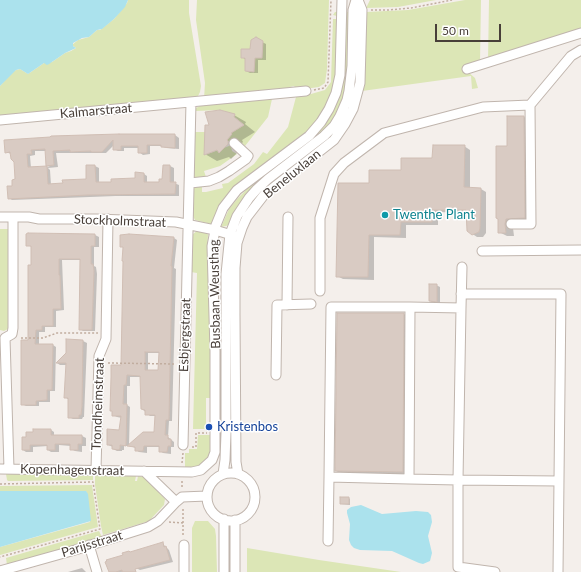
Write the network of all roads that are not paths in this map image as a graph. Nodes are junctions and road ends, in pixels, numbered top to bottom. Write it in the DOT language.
graph roads {
  1 [pos="342,0"];
  2 [pos="357,0"];
  3 [pos="581,33"];
  4 [pos="581,50"];
  5 [pos="467,69"];
  6 [pos="306,91"];
  7 [pos="192,102"];
  8 [pos="530,105"];
  9 [pos="0,120"];
  10 [pos="234,143"];
  11 [pos="190,183"];
  12 [pos="0,217"];
  13 [pos="13,217"];
  14 [pos="288,217"];
  15 [pos="108,219"];
  16 [pos="189,224"];
  17 [pos="511,224"];
  18 [pos="215,230"];
  19 [pos="234,236"];
  20 [pos="581,250"];
  21 [pos="482,251"];
  22 [pos="462,267"];
  23 [pos="320,291"];
  24 [pos="462,294"];
  25 [pos="311,304"];
  26 [pos="287,305"];
  27 [pos="410,307"];
  28 [pos="461,308"];
  29 [pos="5,335"];
  30 [pos="276,375"];
  31 [pos="185,448"];
  32 [pos="5,469"];
  33 [pos="96,470"];
  34 [pos="144,471"];
  35 [pos="182,472"];
  36 [pos="223,474"];
  37 [pos="238,474"];
  38 [pos="328,477"];
  39 [pos="409,479"];
  40 [pos="458,480"];
  41 [pos="559,481"];
  42 [pos="207,496"];
  43 [pos="179,500"];
  44 [pos="224,519"];
  45 [pos="235,520"];
  46 [pos="328,541"];
  47 [pos="89,545"];
  48 [pos="184,545"];
  49 [pos="0,571"];
  50 [pos="97,572"];
  51 [pos="184,572"];
  52 [pos="224,572"];
  53 [pos="235,572"];
  54 [pos="495,572"];
  55 [pos="558,572"];
  1 -- 18 [label="street, Busbaan Weusthag"];
  2 -- 19 [label="street, Beneluxlaan"];
  2 -- 19 [label="street, Beneluxlaan"];
  3 -- 5 [label="street"];
  4 -- 8 [label="street"];
  6 -- 7 [label="street, Kalmarstraat"];
  7 -- 9 [label="street, Kalmarstraat"];
  7 -- 11 [label="street"];
  8 -- 17 [label="street"];
  8 -- 23 [label="street"];
  10 -- 11 [label="street"];
  11 -- 16 [label="street"];
  12 -- 13 [label="street, Stockholmstraat"];
  13 -- 15 [label="street, Stockholmstraat"];
  13 -- 29 [label="street"];
  14 -- 26 [label="street"];
  15 -- 16 [label="street, Stockholmstraat"];
  15 -- 33 [label="street, Trondheimstraat"];
  16 -- 18 [label="street, Stockholmstraat"];
  16 -- 31 [label="street, Esbjergstraat"];
  18 -- 19 [label="street, Stockholmstraat"];
  18 -- 35 [label="street, Busbaan Weusthag"];
  19 -- 36 [label="street, Beneluxlaan"];
  19 -- 37 [label="street, Beneluxlaan"];
  20 -- 21 [label="street"];
  22 -- 24 [label="street"];
  24 -- 28 [label="street"];
  24 -- 41 [label="street"];
  25 -- 26 [label="street"];
  26 -- 30 [label="street"];
  27 -- 28 [label="street"];
  27 -- 38 [label="street"];
  27 -- 39 [label="street"];
  28 -- 40 [label="street"];
  29 -- 32 [label="street"];
  32 -- 33 [label="street, Kopenhagenstraat"];
  33 -- 34 [label="street, Kopenhagenstraat"];
  34 -- 35 [label="street, Kopenhagenstraat"];
  34 -- 43 [label="street"];
  36 -- 37 [label="street"];
  36 -- 42 [label="street"];
  37 -- 45 [label="street"];
  38 -- 39 [label="street"];
  38 -- 46 [label="street"];
  39 -- 40 [label="street"];
  40 -- 41 [label="street"];
  40 -- 54 [label="street"];
  41 -- 55 [label="street"];
  42 -- 43 [label="street"];
  42 -- 44 [label="street"];
  43 -- 47 [label="street, Parijsstraat"];
  44 -- 45 [label="street"];
  44 -- 52 [label="street"];
  45 -- 53 [label="street"];
  47 -- 49 [label="street, Parijsstraat"];
  47 -- 50 [label="street"];
  48 -- 51 [label="street"];
}
